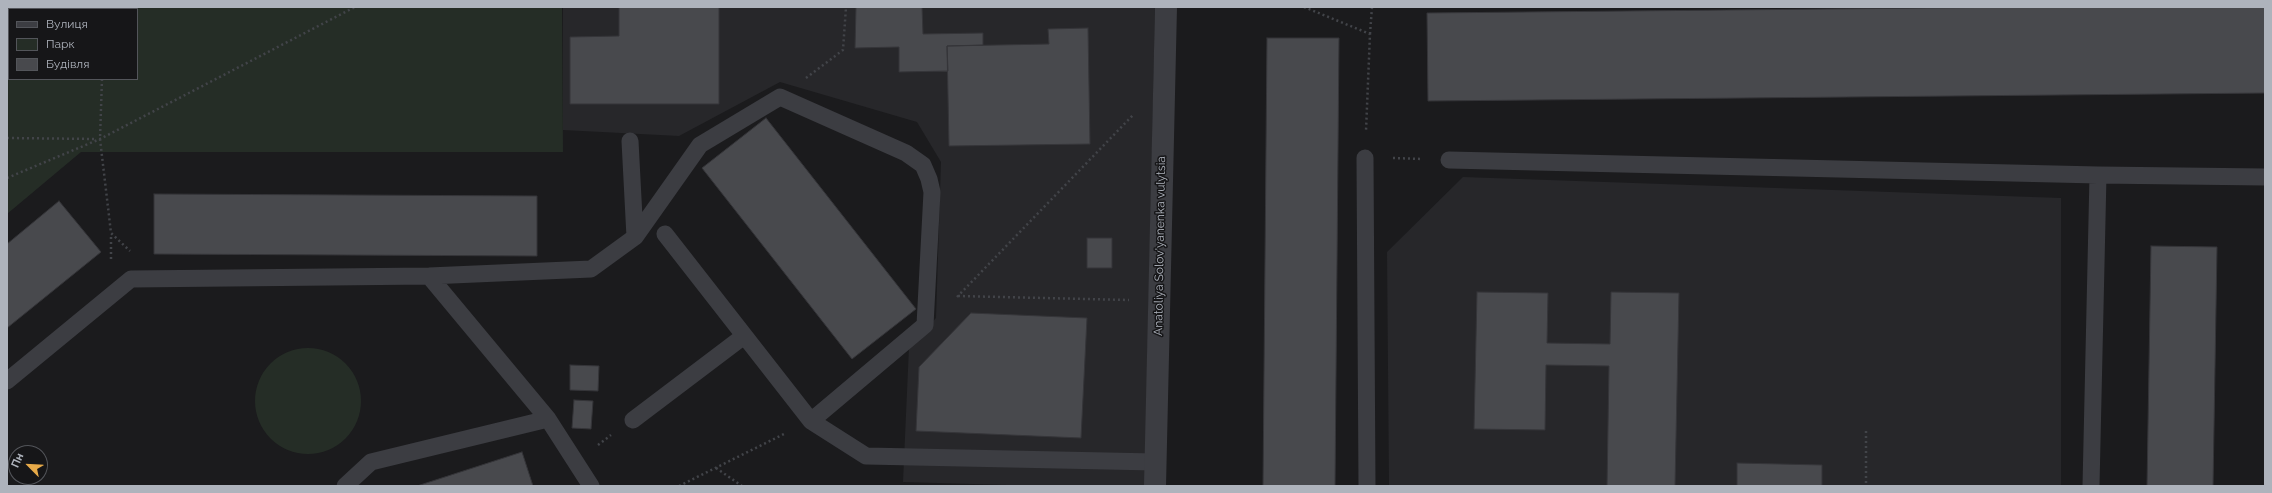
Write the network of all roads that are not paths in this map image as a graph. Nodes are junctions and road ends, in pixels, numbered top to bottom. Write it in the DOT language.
graph roads {
  1 [pos="1166,7"];
  2 [pos="630,141"];
  3 [pos="1365,158"];
  4 [pos="1449,160"];
  5 [pos="2098,175"];
  6 [pos="2265,177"];
  7 [pos="665,234"];
  8 [pos="635,238"];
  9 [pos="429,276"];
  10 [pos="744,336"];
  11 [pos="7,381"];
  12 [pos="548,419"];
  13 [pos="633,420"];
  14 [pos="811,421"];
  15 [pos="1155,462"];
  16 [pos="345,486"];
  17 [pos="591,486"];
  18 [pos="1155,486"];
  19 [pos="1367,486"];
  20 [pos="2091,486"];
  1 -- 15 [label="street, Anatoliya Solov'yanenka vulytsia"];
  2 -- 8 [label="lane"];
  3 -- 19 [label="lane"];
  4 -- 5 [label="lane"];
  5 -- 6 [label="lane"];
  5 -- 20 [label="lane"];
  7 -- 10 [label="lane"];
  8 -- 9 [label="lane"];
  8 -- 14 [label="lane"];
  9 -- 11 [label="lane"];
  9 -- 12 [label="lane"];
  10 -- 13 [label="lane"];
  10 -- 14 [label="lane"];
  12 -- 16 [label="lane"];
  12 -- 17 [label="lane"];
  14 -- 15 [label="lane"];
  15 -- 18 [label="street, Anatoliya Solov'yanenka vulytsia"];
}
